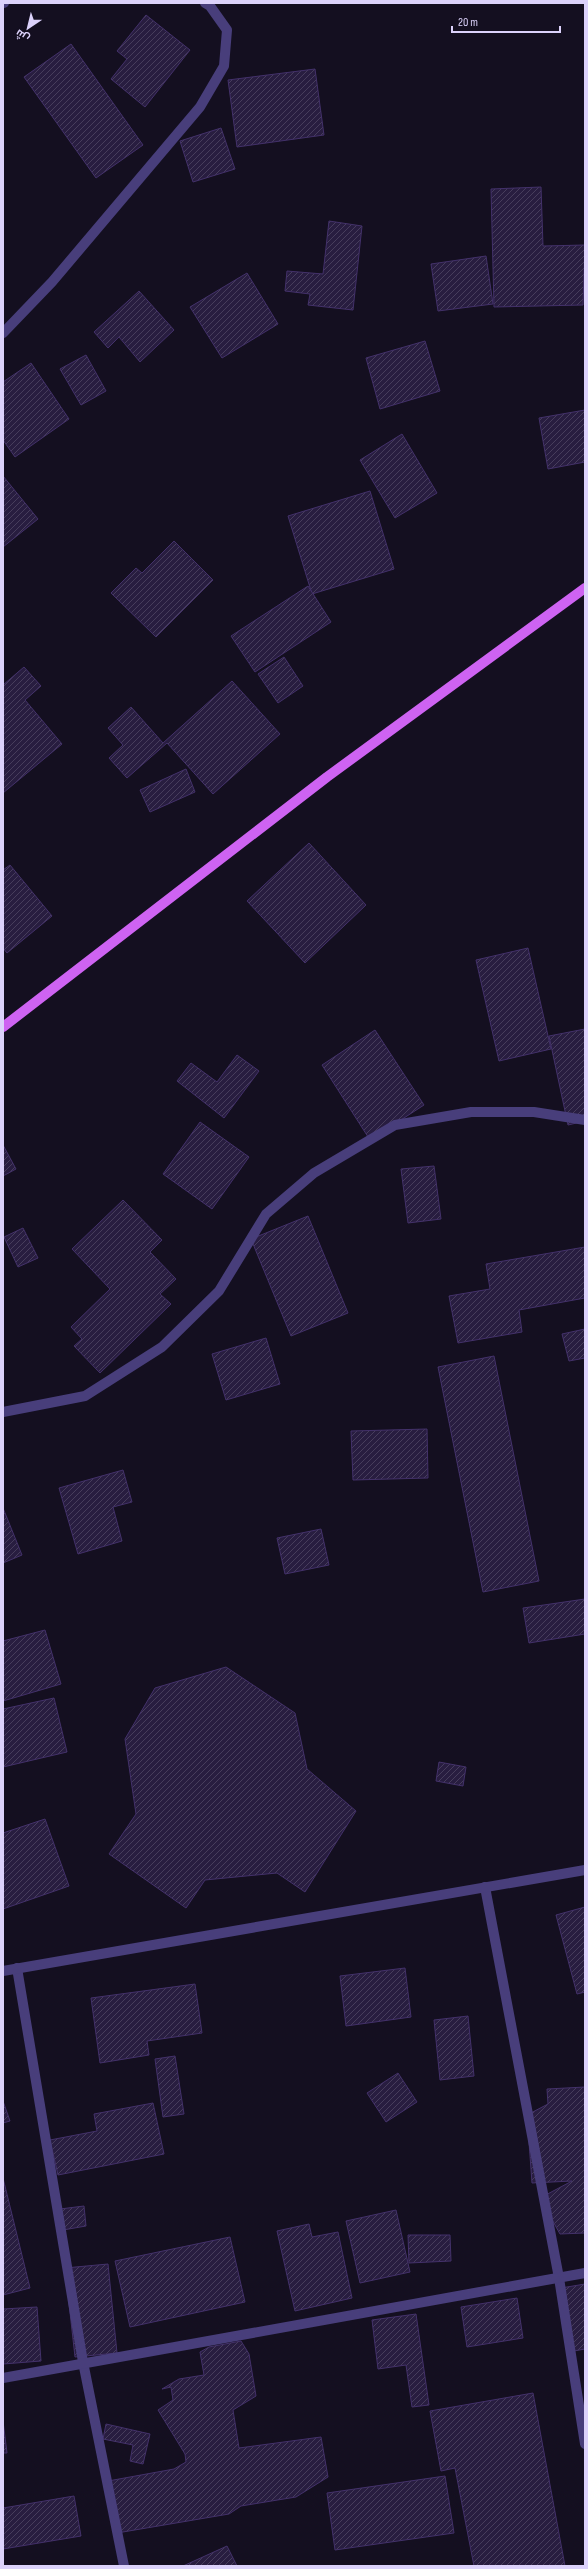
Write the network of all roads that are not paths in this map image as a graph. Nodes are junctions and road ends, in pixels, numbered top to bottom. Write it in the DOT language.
graph roads {
  1 [pos="205,3"];
  2 [pos="3,333"];
  3 [pos="585,588"];
  4 [pos="3,1027"];
  5 [pos="585,1120"];
  6 [pos="3,1412"];
  7 [pos="585,1870"];
  8 [pos="485,1887"];
  9 [pos="17,1968"];
  10 [pos="3,1970"];
  11 [pos="585,2274"];
  12 [pos="559,2278"];
  13 [pos="83,2362"];
  14 [pos="3,2378"];
  15 [pos="585,2444"];
  16 [pos="124,2566"];
  1 -- 2 [label="street"];
  3 -- 4 [label="main road"];
  5 -- 6 [label="street"];
  7 -- 8 [label="street"];
  8 -- 9 [label="street"];
  8 -- 12 [label="street"];
  9 -- 10 [label="street"];
  9 -- 13 [label="street"];
  11 -- 12 [label="street"];
  12 -- 13 [label="street"];
  12 -- 15 [label="street"];
  13 -- 14 [label="street"];
  13 -- 16 [label="street"];
}
